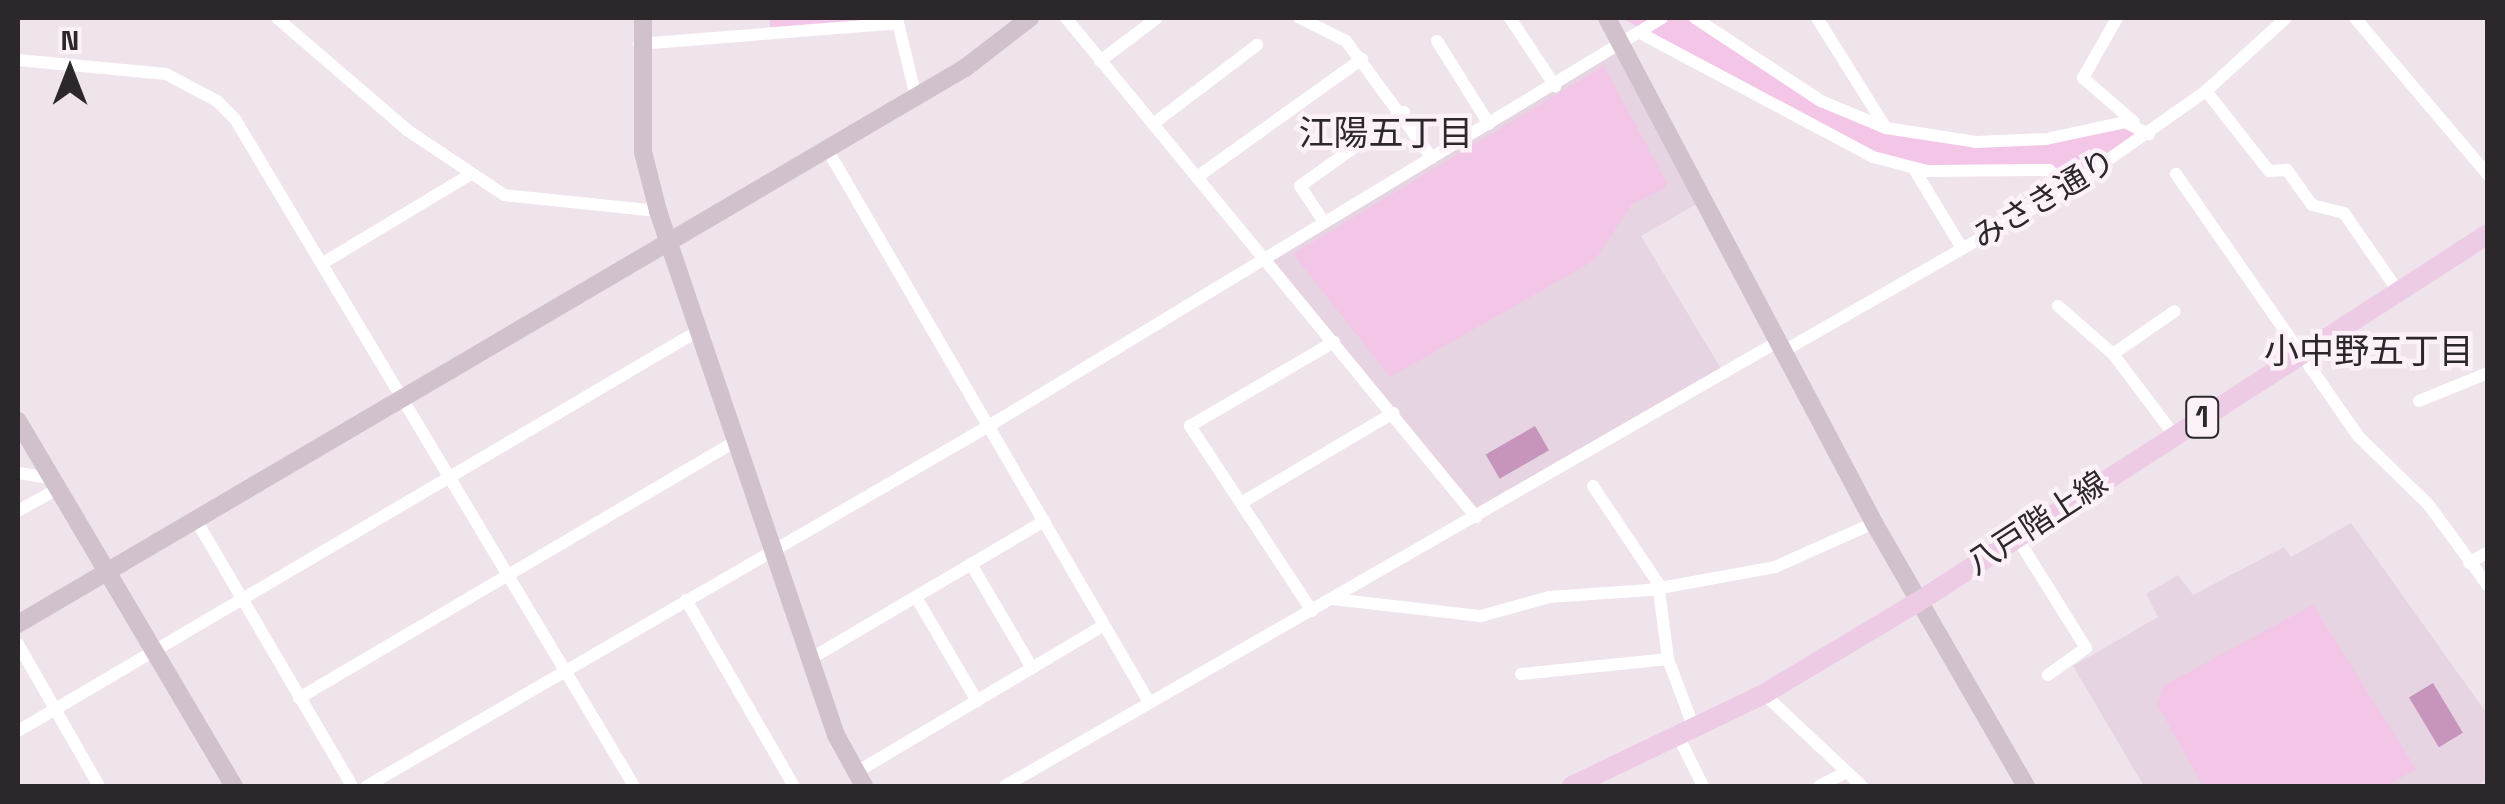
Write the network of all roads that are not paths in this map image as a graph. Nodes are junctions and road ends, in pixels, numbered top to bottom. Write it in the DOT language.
graph roads {
  1 [pos="277,18"];
  2 [pos="643,18"];
  3 [pos="1030,18"];
  4 [pos="1066,18"];
  5 [pos="1157,18"];
  6 [pos="1300,18"];
  7 [pos="1510,18"];
  8 [pos="1607,18"];
  9 [pos="1662,18"];
  10 [pos="1694,18"];
  11 [pos="1817,18"];
  12 [pos="2118,18"];
  13 [pos="2286,18"];
  14 [pos="2354,18"];
  15 [pos="1640,32"];
  16 [pos="1437,41"];
  17 [pos="639,44"];
  18 [pos="1256,46"];
  19 [pos="1623,46"];
  20 [pos="1362,59"];
  21 [pos="18,60"];
  22 [pos="1100,61"];
  23 [pos="1554,86"];
  24 [pos="2206,91"];
  25 [pos="916,97"];
  26 [pos="1404,112"];
  27 [pos="1152,124"];
  28 [pos="1489,124"];
  29 [pos="2136,124"];
  30 [pos="1886,128"];
  31 [pos="2148,134"];
  32 [pos="828,149"];
  33 [pos="1432,158"];
  34 [pos="1914,169"];
  35 [pos="2176,174"];
  36 [pos="2488,175"];
  37 [pos="468,176"];
  38 [pos="1197,177"];
  39 [pos="2068,188"];
  40 [pos="658,211"];
  41 [pos="1324,222"];
  42 [pos="2488,234"];
  43 [pos="668,242"];
  44 [pos="1962,248"];
  45 [pos="1265,258"];
  46 [pos="323,263"];
  47 [pos="2398,291"];
  48 [pos="2058,306"];
  49 [pos="2174,311"];
  50 [pos="698,331"];
  51 [pos="1334,342"];
  52 [pos="1779,347"];
  53 [pos="2113,354"];
  54 [pos="2298,355"];
  55 [pos="2488,372"];
  56 [pos="404,396"];
  57 [pos="2419,401"];
  58 [pos="1392,413"];
  59 [pos="18,420"];
  60 [pos="987,427"];
  61 [pos="2174,434"];
  62 [pos="736,441"];
  63 [pos="18,472"];
  64 [pos="450,474"];
  65 [pos="54,483"];
  66 [pos="1593,486"];
  67 [pos="1241,503"];
  68 [pos="18,511"];
  69 [pos="1476,517"];
  70 [pos="196,520"];
  71 [pos="1044,521"];
  72 [pos="1874,524"];
  73 [pos="2016,536"];
  74 [pos="772,550"];
  75 [pos="2488,552"];
  76 [pos="2469,563"];
  77 [pos="972,564"];
  78 [pos="106,572"];
  79 [pos="509,574"];
  80 [pos="2488,586"];
  81 [pos="1659,588"];
  82 [pos="916,596"];
  83 [pos="1333,599"];
  84 [pos="241,600"];
  85 [pos="686,600"];
  86 [pos="1918,602"];
  87 [pos="1312,611"];
  88 [pos="18,624"];
  89 [pos="1103,626"];
  90 [pos="18,644"];
  91 [pos="153,652"];
  92 [pos="810,659"];
  93 [pos="1668,659"];
  94 [pos="1032,668"];
  95 [pos="566,670"];
  96 [pos="1521,674"];
  97 [pos="2048,675"];
  98 [pos="1764,694"];
  99 [pos="299,698"];
  100 [pos="978,701"];
  101 [pos="1149,702"];
  102 [pos="54,710"];
  103 [pos="18,731"];
  104 [pos="1686,732"];
  105 [pos="1845,773"];
  106 [pos="861,783"];
  107 [pos="99,786"];
  108 [pos="234,786"];
  109 [pos="352,786"];
  110 [pos="367,786"];
  111 [pos="631,786"];
  112 [pos="794,786"];
  113 [pos="1005,786"];
  114 [pos="1573,786"];
  115 [pos="1703,786"];
  116 [pos="1819,786"];
  117 [pos="1862,786"];
  118 [pos="2026,786"];
  1 -- 37 [label="street"];
  2 -- 17 [label="street"];
  3 -- 25 [label="street"];
  4 -- 22 [label="street"];
  5 -- 22 [label="street"];
  6 -- 20 [label="street"];
  7 -- 23 [label="street"];
  8 -- 19 [label="street"];
  9 -- 15 [label="street"];
  10 -- 30 [label="street"];
  11 -- 30 [label="street"];
  12 -- 29 [label="street"];
  13 -- 24 [label="street, みさき通り"];
  14 -- 36 [label="street"];
  15 -- 19 [label="street"];
  15 -- 34 [label="street"];
  16 -- 28 [label="street"];
  17 -- 25 [label="street"];
  17 -- 40 [label="street"];
  18 -- 27 [label="street"];
  19 -- 23 [label="street"];
  19 -- 52 [label="street"];
  20 -- 26 [label="street"];
  20 -- 38 [label="street"];
  21 -- 46 [label="street"];
  22 -- 27 [label="street"];
  23 -- 28 [label="street"];
  24 -- 31 [label="street, みさき通り"];
  24 -- 47 [label="street"];
  25 -- 32 [label="street"];
  26 -- 33 [label="street"];
  26 -- 41 [label="street"];
  27 -- 38 [label="street"];
  28 -- 33 [label="street"];
  29 -- 30 [label="street"];
  29 -- 31 [label="street"];
  31 -- 39 [label="street, みさき通り"];
  32 -- 43 [label="street"];
  32 -- 60 [label="street"];
  33 -- 41 [label="street"];
  34 -- 39 [label="street"];
  34 -- 44 [label="street"];
  35 -- 54 [label="street"];
  37 -- 40 [label="street"];
  37 -- 46 [label="street"];
  38 -- 45 [label="street"];
  39 -- 44 [label="street, みさき通り"];
  40 -- 43 [label="street"];
  41 -- 45 [label="street"];
  42 -- 47 [label="main road, 八戸階上線 / 1"];
  43 -- 50 [label="street"];
  43 -- 56 [label="street"];
  44 -- 52 [label="street, みさき通り"];
  45 -- 51 [label="street"];
  45 -- 60 [label="street"];
  46 -- 56 [label="street"];
  47 -- 54 [label="main road, 八戸階上線 / 1"];
  48 -- 53 [label="street"];
  49 -- 53 [label="street"];
  50 -- 62 [label="street"];
  50 -- 64 [label="street"];
  51 -- 58 [label="street"];
  51 -- 67 [label="street"];
  52 -- 69 [label="street, みさき通り"];
  52 -- 72 [label="street"];
  53 -- 61 [label="street"];
  54 -- 61 [label="main road, 八戸階上線 / 1"];
  54 -- 76 [label="street"];
  55 -- 57 [label="street"];
  56 -- 64 [label="street"];
  56 -- 70 [label="street"];
  58 -- 67 [label="street"];
  58 -- 69 [label="street"];
  59 -- 65 [label="street"];
  60 -- 71 [label="street"];
  60 -- 74 [label="street"];
  61 -- 73 [label="main road, 八戸階上線 / 1"];
  62 -- 74 [label="street"];
  62 -- 79 [label="street"];
  63 -- 65 [label="street"];
  64 -- 79 [label="street"];
  64 -- 84 [label="street"];
  65 -- 68 [label="street"];
  65 -- 78 [label="street"];
  66 -- 81 [label="street"];
  67 -- 87 [label="street"];
  69 -- 83 [label="street, みさき通り"];
  70 -- 78 [label="street"];
  70 -- 84 [label="street"];
  71 -- 77 [label="street"];
  71 -- 89 [label="street"];
  72 -- 81 [label="street"];
  72 -- 86 [label="street"];
  73 -- 86 [label="main road, 八戸階上線 / 1"];
  73 -- 97 [label="street"];
  74 -- 85 [label="street"];
  74 -- 92 [label="street"];
  75 -- 76 [label="street"];
  76 -- 80 [label="street"];
  77 -- 82 [label="street"];
  77 -- 94 [label="street"];
  78 -- 88 [label="street"];
  78 -- 91 [label="street"];
  79 -- 95 [label="street"];
  79 -- 99 [label="street"];
  81 -- 83 [label="street"];
  81 -- 93 [label="street"];
  82 -- 92 [label="street"];
  82 -- 100 [label="street"];
  83 -- 87 [label="street, みさき通り"];
  84 -- 91 [label="street"];
  84 -- 99 [label="street"];
  85 -- 95 [label="street"];
  85 -- 112 [label="street"];
  86 -- 98 [label="main road, 八戸階上線 / 1"];
  86 -- 118 [label="street"];
  87 -- 101 [label="street, みさき通り"];
  89 -- 94 [label="street"];
  89 -- 101 [label="street"];
  90 -- 102 [label="street"];
  91 -- 102 [label="street"];
  91 -- 108 [label="street"];
  92 -- 106 [label="street"];
  93 -- 96 [label="street"];
  93 -- 104 [label="street"];
  94 -- 100 [label="street"];
  95 -- 110 [label="street"];
  95 -- 111 [label="street"];
  98 -- 104 [label="main road, 八戸階上線 / 1"];
  98 -- 105 [label="street"];
  99 -- 109 [label="street"];
  100 -- 106 [label="street"];
  101 -- 113 [label="street, みさき通り"];
  102 -- 103 [label="street"];
  102 -- 107 [label="street"];
  104 -- 114 [label="main road, 八戸階上線 / 1"];
  104 -- 115 [label="street"];
  105 -- 116 [label="street"];
  105 -- 117 [label="street"];
}
